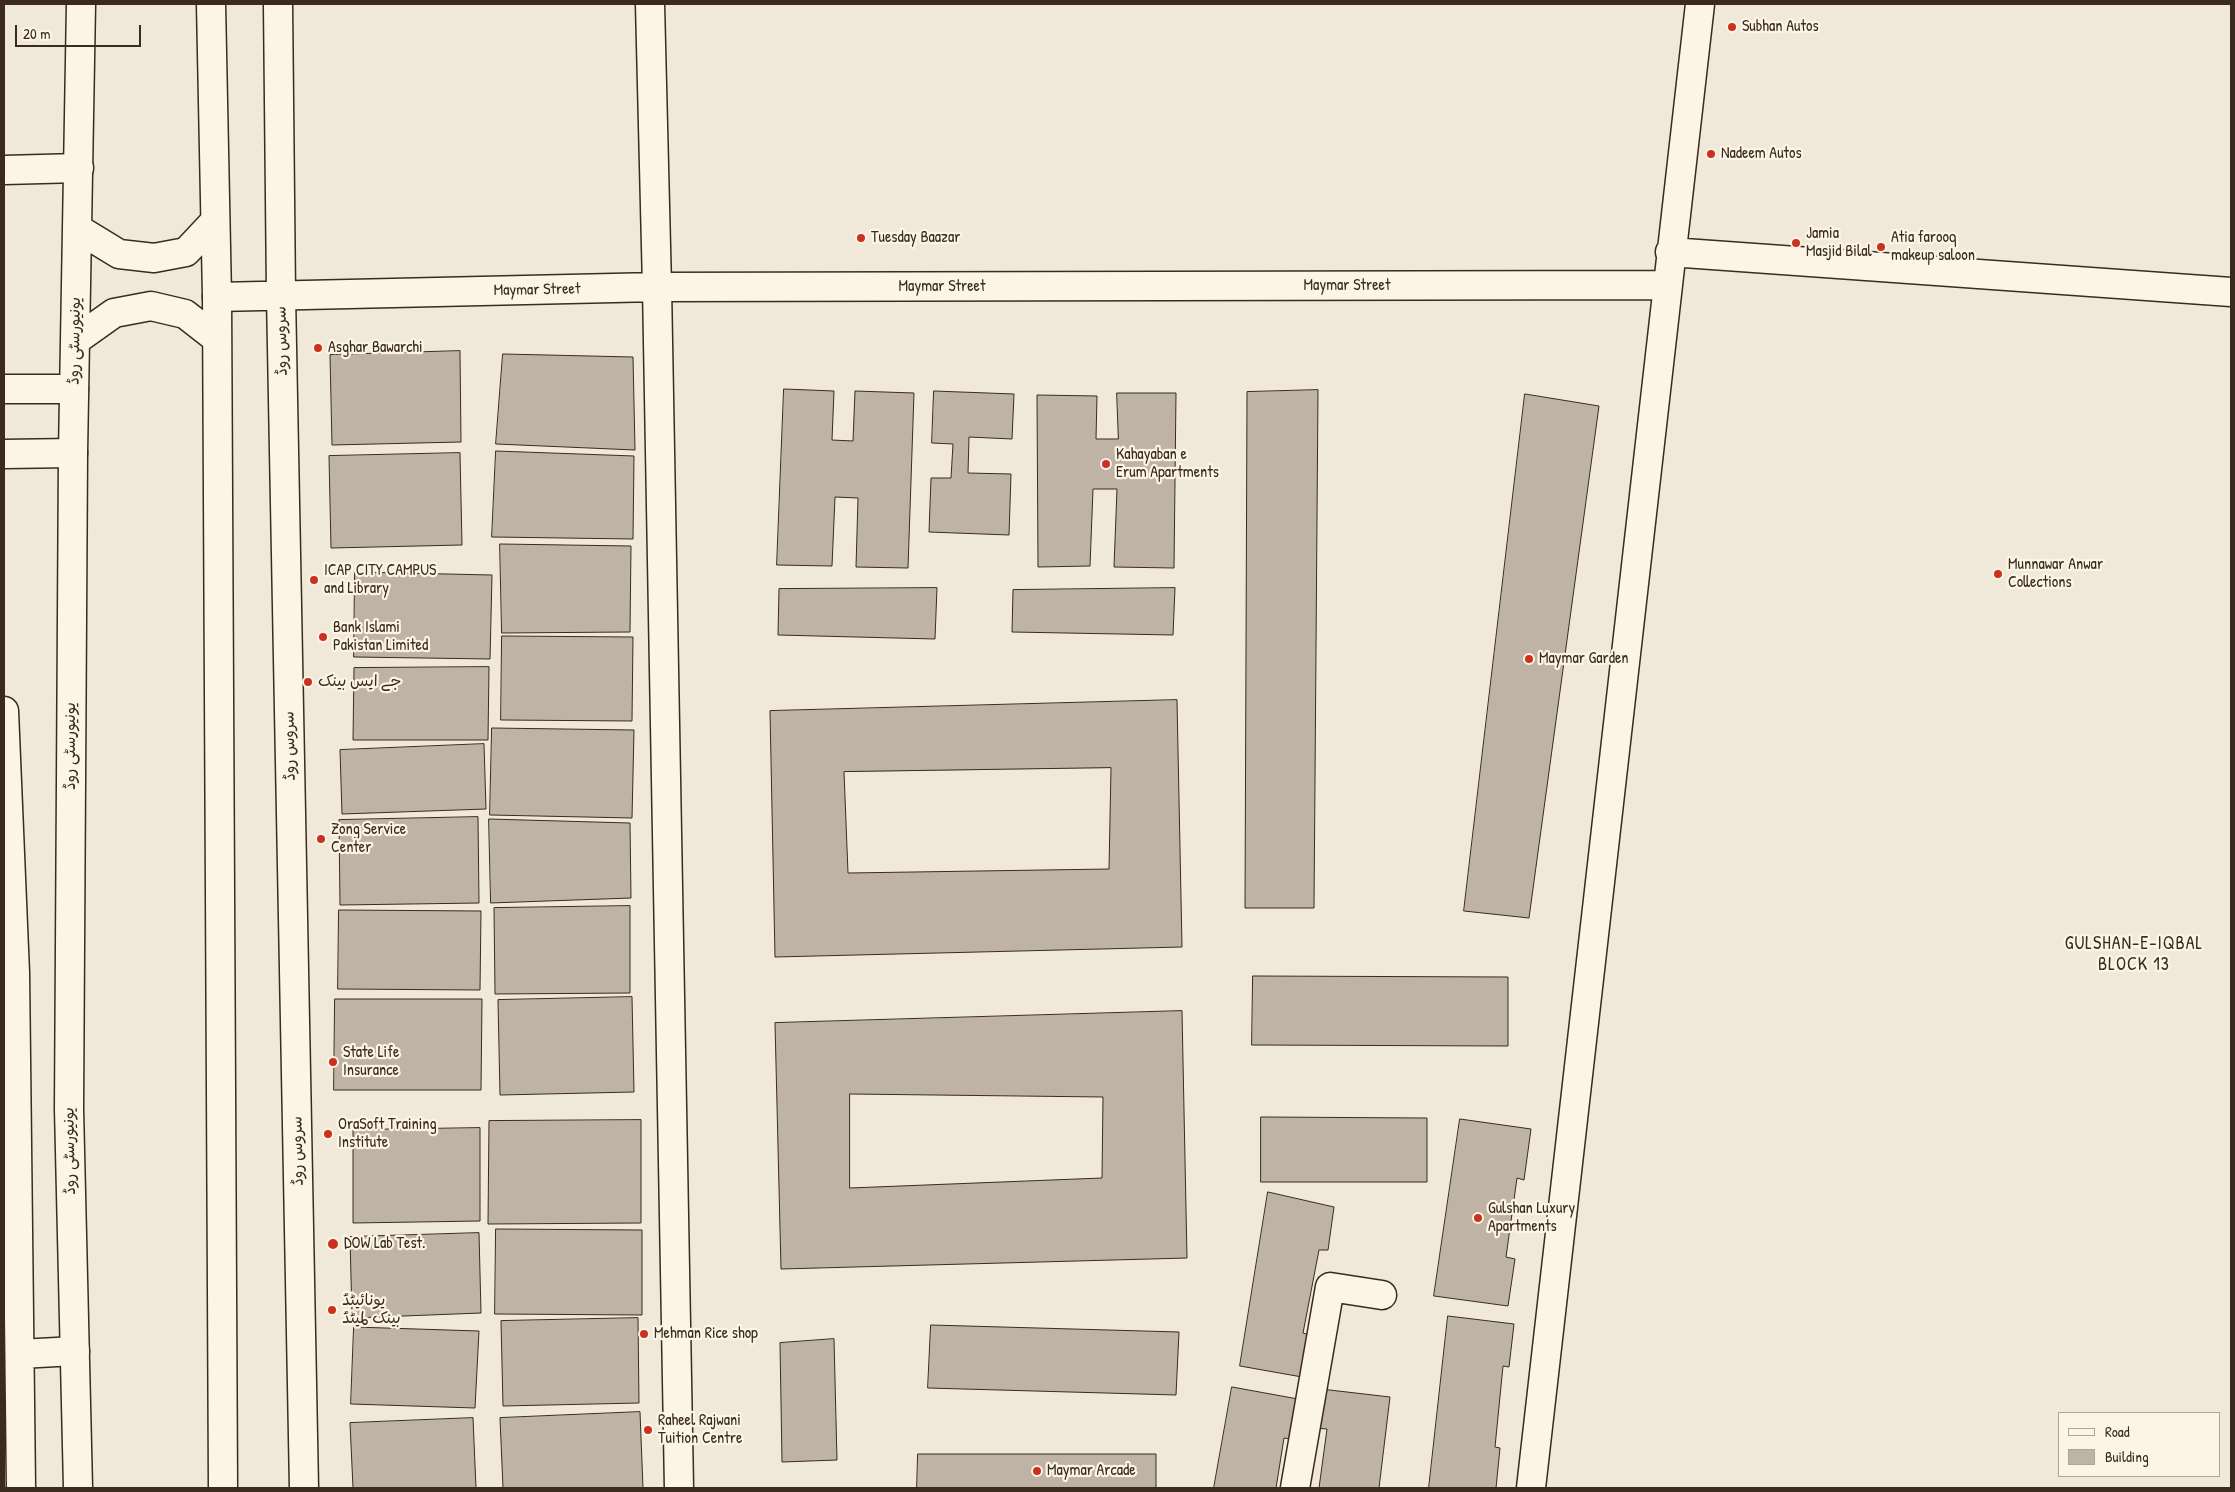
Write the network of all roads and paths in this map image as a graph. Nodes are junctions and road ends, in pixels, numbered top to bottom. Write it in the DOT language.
graph roads {
  1 [pos="81,4"];
  2 [pos="212,4"];
  3 [pos="278,4"];
  4 [pos="650,4"];
  5 [pos="1700,4"];
  6 [pos="79,168"];
  7 [pos="4,170"];
  8 [pos="215,222"];
  9 [pos="78,229"];
  10 [pos="1670,252"];
  11 [pos="1667,285"];
  12 [pos="657,288"];
  13 [pos="2231,292"];
  14 [pos="281,295"];
  15 [pos="217,297"];
  16 [pos="217,339"];
  17 [pos="76,340"];
  18 [pos="4,389"];
  19 [pos="74,389"];
  20 [pos="74,453"];
  21 [pos="4,454"];
  22 [pos="4,711"];
  23 [pos="1382,1295"];
  24 [pos="75,1351"];
  25 [pos="20,1354"];
  26 [pos="20,1488"];
  27 [pos="78,1488"];
  28 [pos="223,1488"];
  29 [pos="304,1488"];
  30 [pos="679,1488"];
  31 [pos="1294,1488"];
  32 [pos="1531,1488"];
  1 -- 6 [label="street, یونیورسٹی روڈ"];
  2 -- 8 [label="street"];
  3 -- 14 [label="street, سروس روڈ"];
  4 -- 12 [label="street"];
  5 -- 10 [label="street"];
  6 -- 7 [label="street"];
  6 -- 9 [label="street, یونیورسٹی روڈ"];
  8 -- 9 [label="street"];
  8 -- 15 [label="street"];
  9 -- 17 [label="street, یونیورسٹی روڈ"];
  10 -- 11 [label="street"];
  10 -- 13 [label="street"];
  11 -- 12 [label="street, Maymar Street"];
  11 -- 32 [label="street"];
  12 -- 14 [label="street, Maymar Street"];
  12 -- 30 [label="street"];
  14 -- 15 [label="street, Maymar Street"];
  14 -- 29 [label="street, سروس روڈ"];
  15 -- 16 [label="street"];
  16 -- 17 [label="street"];
  16 -- 28 [label="street"];
  17 -- 19 [label="street, یونیورسٹی روڈ"];
  18 -- 19 [label="street"];
  19 -- 20 [label="street, یونیورسٹی روڈ"];
  20 -- 21 [label="street"];
  20 -- 24 [label="street, یونیورسٹی روڈ"];
  22 -- 25 [label="street"];
  23 -- 31 [label="street"];
  24 -- 25 [label="street"];
  24 -- 27 [label="street, یونیورسٹی روڈ"];
  25 -- 26 [label="street"];
}
